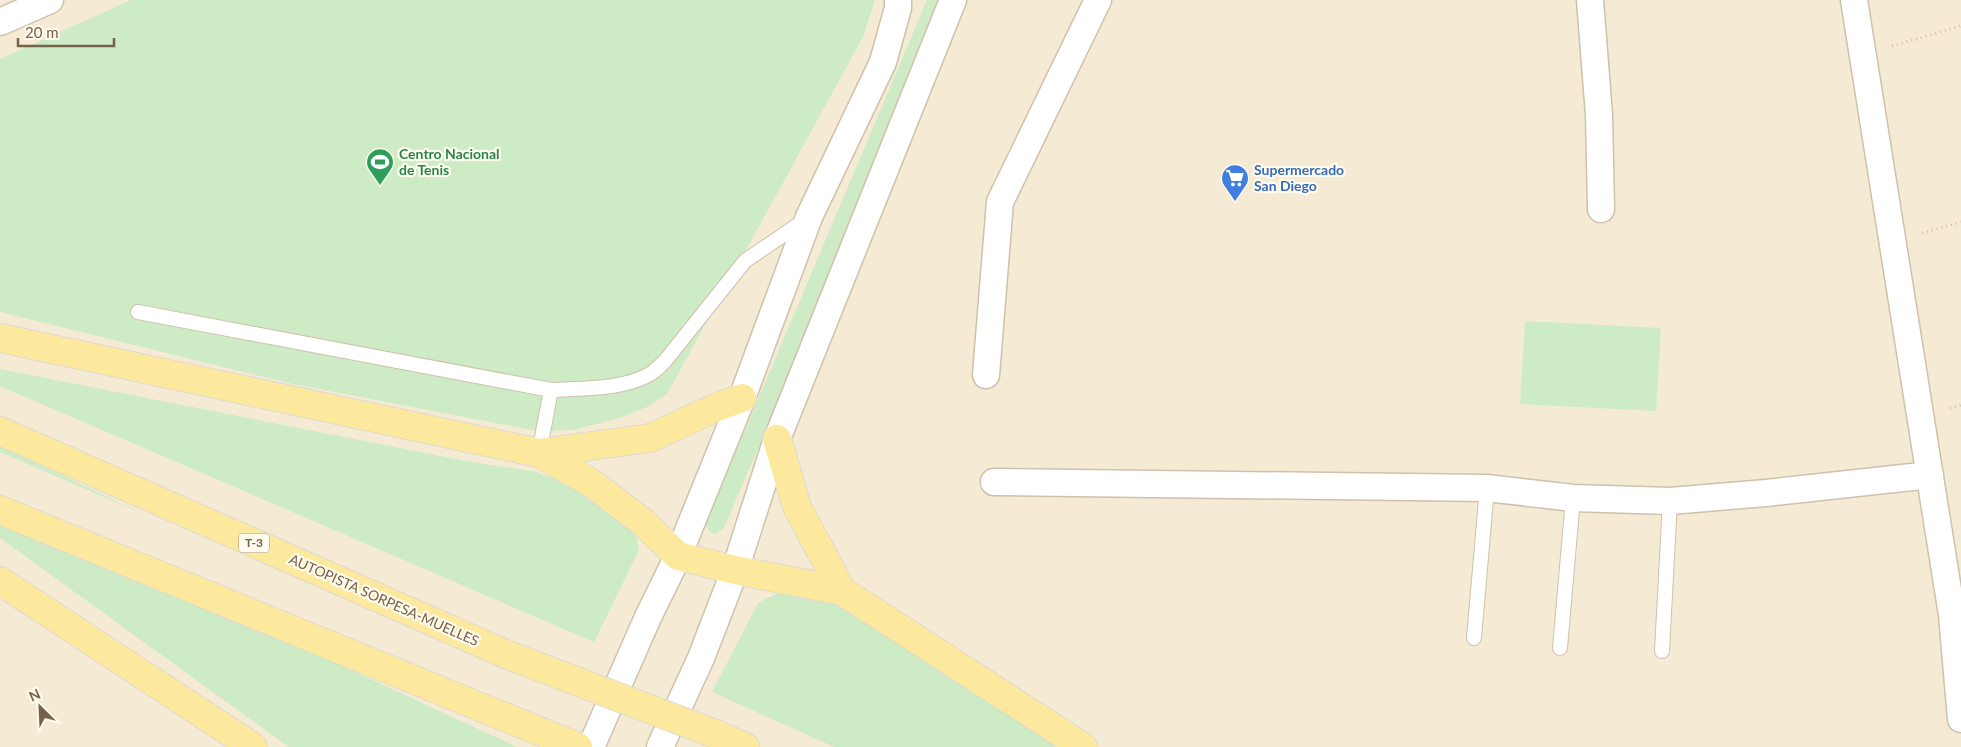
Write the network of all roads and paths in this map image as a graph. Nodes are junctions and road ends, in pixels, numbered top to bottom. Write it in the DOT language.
graph roads {
  1 [pos="50,0"];
  2 [pos="898,0"];
  3 [pos="953,0"];
  4 [pos="1098,0"];
  5 [pos="1590,0"];
  6 [pos="1854,0"];
  7 [pos="0,22"];
  8 [pos="1961,26"];
  9 [pos="1863,54"];
  10 [pos="1601,209"];
  11 [pos="810,217"];
  12 [pos="1961,222"];
  13 [pos="1892,240"];
  14 [pos="138,312"];
  15 [pos="0,338"];
  16 [pos="986,374"];
  17 [pos="551,390"];
  18 [pos="742,398"];
  19 [pos="0,431"];
  20 [pos="777,439"];
  21 [pos="539,452"];
  22 [pos="1930,475"];
  23 [pos="994,482"];
  24 [pos="1487,488"];
  25 [pos="1572,498"];
  26 [pos="1670,501"];
  27 [pos="0,510"];
  28 [pos="678,556"];
  29 [pos="735,570"];
  30 [pos="0,581"];
  31 [pos="842,591"];
  32 [pos="1956,613"];
  33 [pos="1474,638"];
  34 [pos="1560,648"];
  35 [pos="1662,651"];
  36 [pos="1961,719"];
  37 [pos="252,747"];
  38 [pos="578,747"];
  39 [pos="591,747"];
  40 [pos="660,747"];
  41 [pos="745,747"];
  42 [pos="1083,747"];
  1 -- 7 [label="street"];
  2 -- 11 [label="street"];
  3 -- 20 [label="street"];
  4 -- 16 [label="street"];
  5 -- 10 [label="street"];
  6 -- 9 [label="street"];
  8 -- 9 [label="path"];
  9 -- 13 [label="street"];
  11 -- 17 [label="lane"];
  11 -- 18 [label="street"];
  12 -- 13 [label="path"];
  13 -- 22 [label="street"];
  14 -- 17 [label="lane"];
  15 -- 21 [label="main road"];
  17 -- 21 [label="lane"];
  18 -- 21 [label="main road"];
  18 -- 28 [label="street"];
  19 -- 41 [label="main road, AUTOPISTA SORPESA-MUELLES / T-3, bridge"];
  20 -- 29 [label="street"];
  20 -- 31 [label="main road"];
  21 -- 28 [label="main road"];
  22 -- 26 [label="street"];
  22 -- 32 [label="street"];
  23 -- 24 [label="street"];
  24 -- 25 [label="street"];
  24 -- 33 [label="lane"];
  25 -- 26 [label="street"];
  25 -- 34 [label="lane"];
  26 -- 35 [label="lane"];
  27 -- 38 [label="main road"];
  28 -- 29 [label="main road"];
  28 -- 39 [label="street"];
  29 -- 31 [label="main road"];
  29 -- 40 [label="street"];
  30 -- 37 [label="main road"];
  31 -- 42 [label="main road"];
  32 -- 36 [label="street"];
}
